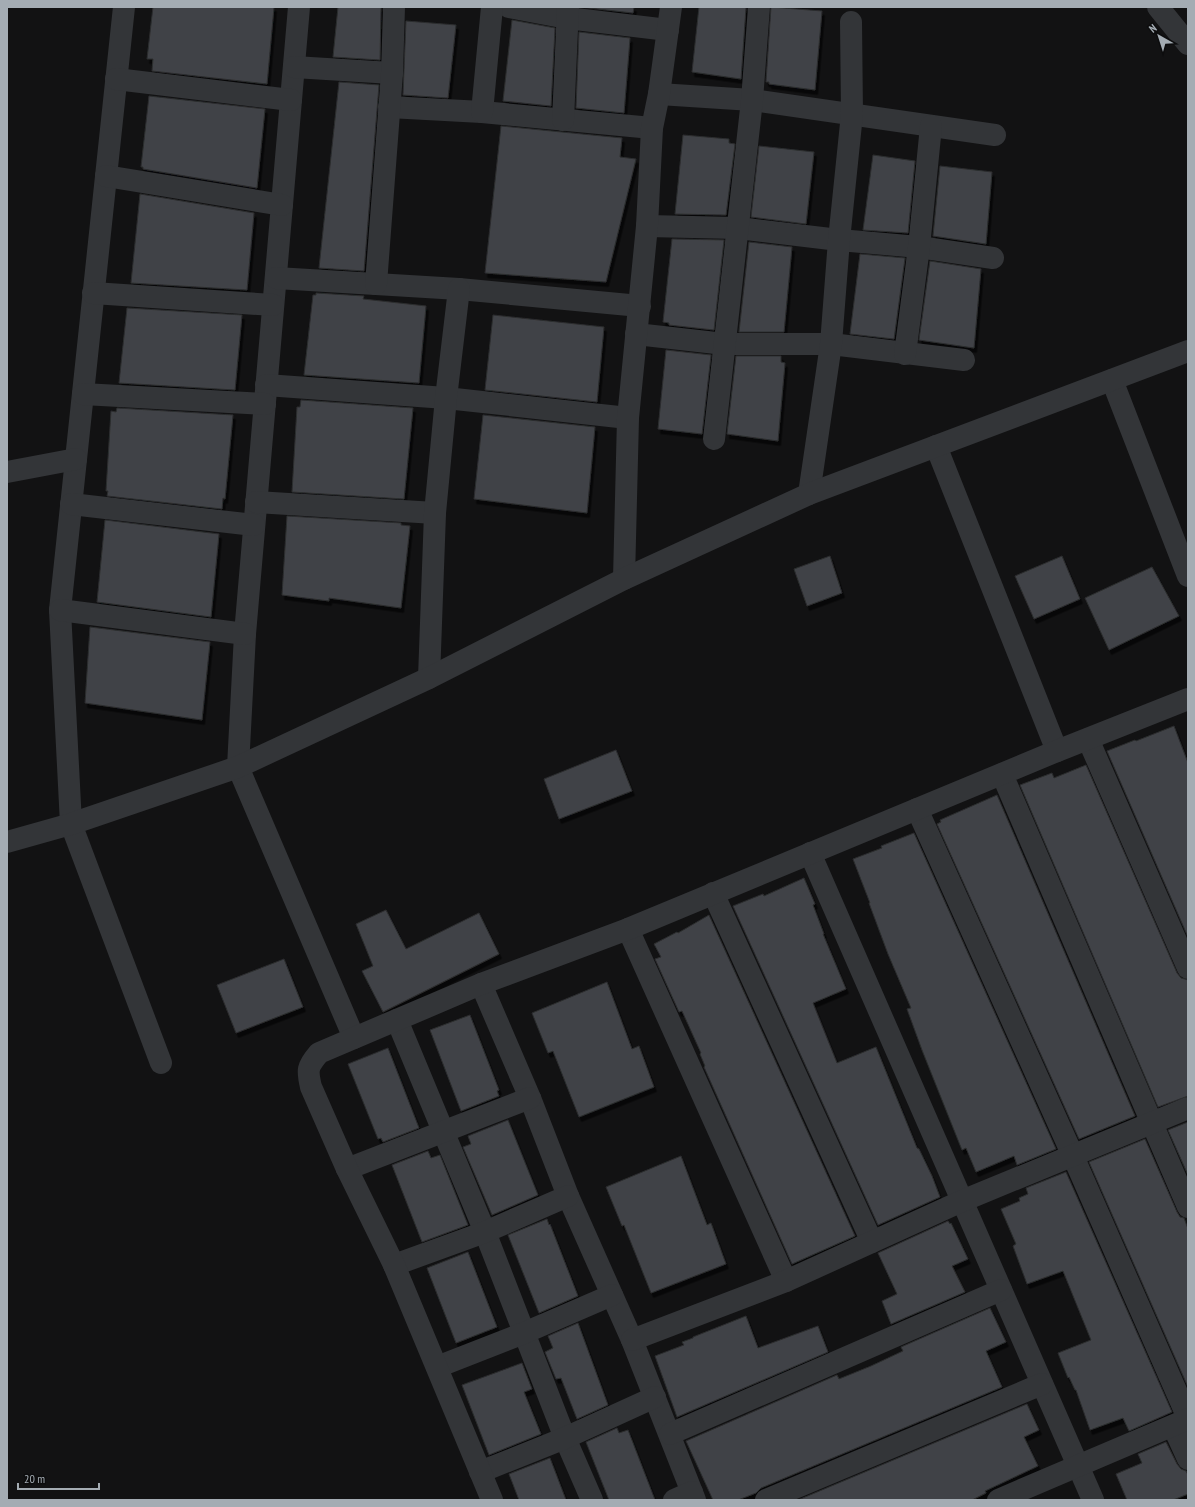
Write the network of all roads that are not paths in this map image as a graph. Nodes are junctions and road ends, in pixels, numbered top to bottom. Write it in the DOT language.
graph roads {
  1 [pos="124,7"];
  2 [pos="299,7"];
  3 [pos="394,7"];
  4 [pos="492,7"];
  5 [pos="509,7"];
  6 [pos="671,7"];
  7 [pos="759,7"];
  8 [pos="1158,7"];
  9 [pos="567,12"];
  10 [pos="851,22"];
  11 [pos="668,30"];
  12 [pos="1188,44"];
  13 [pos="294,67"];
  14 [pos="392,73"];
  15 [pos="116,79"];
  16 [pos="659,94"];
  17 [pos="291,100"];
  18 [pos="752,100"];
  19 [pos="390,107"];
  20 [pos="482,112"];
  21 [pos="852,114"];
  22 [pos="563,120"];
  23 [pos="931,126"];
  24 [pos="652,128"];
  25 [pos="995,135"];
  26 [pos="106,176"];
  27 [pos="282,205"];
  28 [pos="647,226"];
  29 [pos="738,228"];
  30 [pos="838,240"];
  31 [pos="919,247"];
  32 [pos="993,258"];
  33 [pos="276,278"];
  34 [pos="376,284"];
  35 [pos="459,289"];
  36 [pos="93,293"];
  37 [pos="273,305"];
  38 [pos="640,306"];
  39 [pos="636,334"];
  40 [pos="725,344"];
  41 [pos="831,344"];
  42 [pos="1188,351"];
  43 [pos="905,354"];
  44 [pos="964,360"];
  45 [pos="1112,380"];
  46 [pos="83,394"];
  47 [pos="266,395"];
  48 [pos="446,398"];
  49 [pos="628,418"];
  50 [pos="714,439"];
  51 [pos="936,446"];
  52 [pos="76,459"];
  53 [pos="7,472"];
  54 [pos="809,494"];
  55 [pos="256,502"];
  56 [pos="71,504"];
  57 [pos="435,513"];
  58 [pos="254,525"];
  59 [pos="1188,576"];
  60 [pos="624,579"];
  61 [pos="60,610"];
  62 [pos="245,634"];
  63 [pos="429,678"];
  64 [pos="1187,702"];
  65 [pos="1088,739"];
  66 [pos="1057,751"];
  67 [pos="238,767"];
  68 [pos="1002,774"];
  69 [pos="917,809"];
  70 [pos="71,824"];
  71 [pos="7,842"];
  72 [pos="810,853"];
  73 [pos="714,893"];
  74 [pos="628,929"];
  75 [pos="1188,968"];
  76 [pos="481,984"];
  77 [pos="397,1020"];
  78 [pos="354,1038"];
  79 [pos="161,1063"];
  80 [pos="530,1098"];
  81 [pos="1188,1108"];
  82 [pos="1151,1123"];
  83 [pos="445,1132"];
  84 [pos="1073,1156"];
  85 [pos="347,1169"];
  86 [pos="568,1196"];
  87 [pos="962,1201"];
  88 [pos="1188,1207"];
  89 [pos="485,1232"];
  90 [pos="872,1242"];
  91 [pos="394,1265"];
  92 [pos="786,1281"];
  93 [pos="1001,1290"];
  94 [pos="612,1295"];
  95 [pos="524,1334"];
  96 [pos="632,1340"];
  97 [pos="437,1367"];
  98 [pos="1042,1384"];
  99 [pos="655,1397"];
  100 [pos="1183,1421"];
  101 [pos="670,1434"];
  102 [pos="565,1438"];
  103 [pos="1188,1460"];
  104 [pos="1078,1466"];
  105 [pos="480,1472"];
  106 [pos="687,1497"];
  107 [pos="492,1500"];
  108 [pos="592,1500"];
  109 [pos="766,1500"];
  110 [pos="998,1500"];
  111 [pos="1093,1500"];
  1 -- 15 [label="street"];
  2 -- 13 [label="street"];
  3 -- 14 [label="street"];
  4 -- 20 [label="street"];
  5 -- 9 [label="street"];
  6 -- 11 [label="street"];
  7 -- 18 [label="street"];
  8 -- 12 [label="street"];
  9 -- 11 [label="street"];
  9 -- 22 [label="street"];
  10 -- 21 [label="street"];
  11 -- 16 [label="street"];
  13 -- 14 [label="street"];
  13 -- 17 [label="street"];
  14 -- 19 [label="street"];
  15 -- 17 [label="street"];
  15 -- 26 [label="street"];
  16 -- 18 [label="street"];
  16 -- 24 [label="street"];
  17 -- 27 [label="street"];
  18 -- 21 [label="street"];
  18 -- 29 [label="street"];
  19 -- 20 [label="street"];
  19 -- 34 [label="street"];
  20 -- 22 [label="street"];
  21 -- 23 [label="street"];
  21 -- 30 [label="street"];
  22 -- 24 [label="street"];
  23 -- 25 [label="street"];
  23 -- 31 [label="street"];
  24 -- 28 [label="street"];
  26 -- 27 [label="street"];
  26 -- 36 [label="street"];
  27 -- 33 [label="street"];
  28 -- 29 [label="street"];
  28 -- 38 [label="street"];
  29 -- 30 [label="street"];
  29 -- 40 [label="street"];
  30 -- 31 [label="street"];
  30 -- 41 [label="street"];
  31 -- 32 [label="street"];
  31 -- 43 [label="street"];
  33 -- 34 [label="street"];
  33 -- 37 [label="street"];
  34 -- 35 [label="street"];
  35 -- 38 [label="street"];
  35 -- 48 [label="street"];
  36 -- 37 [label="street"];
  36 -- 46 [label="street"];
  37 -- 47 [label="street"];
  38 -- 39 [label="street"];
  39 -- 40 [label="street"];
  39 -- 49 [label="street"];
  40 -- 41 [label="street"];
  40 -- 50 [label="street"];
  41 -- 43 [label="street"];
  41 -- 54 [label="street"];
  42 -- 45 [label="street"];
  43 -- 44 [label="street"];
  45 -- 51 [label="street"];
  45 -- 59 [label="street"];
  46 -- 47 [label="street"];
  46 -- 52 [label="street"];
  47 -- 48 [label="street"];
  47 -- 55 [label="street"];
  48 -- 49 [label="street"];
  48 -- 57 [label="street"];
  49 -- 60 [label="street"];
  51 -- 54 [label="street"];
  51 -- 66 [label="street"];
  52 -- 53 [label="street"];
  52 -- 56 [label="street"];
  54 -- 60 [label="street"];
  55 -- 57 [label="street"];
  55 -- 58 [label="street"];
  56 -- 58 [label="street"];
  56 -- 61 [label="street"];
  57 -- 63 [label="street"];
  58 -- 62 [label="street"];
  60 -- 63 [label="street"];
  61 -- 62 [label="street"];
  61 -- 70 [label="street"];
  62 -- 67 [label="street"];
  63 -- 67 [label="street"];
  64 -- 65 [label="street"];
  65 -- 66 [label="street"];
  65 -- 75 [label="street"];
  66 -- 68 [label="street"];
  67 -- 70 [label="street"];
  67 -- 78 [label="street"];
  68 -- 69 [label="street"];
  68 -- 82 [label="street"];
  69 -- 72 [label="street"];
  69 -- 84 [label="street"];
  70 -- 71 [label="street"];
  70 -- 79 [label="street"];
  72 -- 73 [label="street"];
  72 -- 87 [label="street"];
  73 -- 74 [label="street"];
  73 -- 90 [label="street"];
  74 -- 76 [label="street"];
  74 -- 92 [label="street"];
  76 -- 77 [label="street"];
  76 -- 80 [label="street"];
  77 -- 78 [label="street"];
  77 -- 83 [label="street"];
  78 -- 85 [label="street"];
  80 -- 83 [label="street"];
  80 -- 86 [label="street"];
  81 -- 82 [label="street"];
  82 -- 84 [label="street"];
  82 -- 88 [label="street"];
  83 -- 85 [label="street"];
  83 -- 89 [label="street"];
  84 -- 87 [label="street"];
  84 -- 100 [label="street"];
  85 -- 91 [label="street"];
  86 -- 89 [label="street"];
  86 -- 94 [label="street"];
  87 -- 90 [label="street"];
  87 -- 93 [label="street"];
  89 -- 91 [label="street"];
  89 -- 95 [label="street"];
  90 -- 92 [label="street"];
  91 -- 97 [label="street"];
  92 -- 96 [label="street"];
  93 -- 98 [label="street"];
  93 -- 101 [label="street"];
  94 -- 95 [label="street"];
  94 -- 96 [label="street"];
  95 -- 97 [label="street"];
  95 -- 102 [label="street"];
  96 -- 99 [label="street"];
  97 -- 105 [label="street"];
  98 -- 104 [label="street"];
  98 -- 109 [label="street"];
  99 -- 101 [label="street"];
  99 -- 102 [label="street"];
  100 -- 103 [label="street"];
  100 -- 104 [label="street"];
  101 -- 106 [label="street"];
  102 -- 105 [label="street"];
  102 -- 108 [label="street"];
  104 -- 110 [label="street"];
  104 -- 111 [label="street"];
  105 -- 107 [label="street"];
}
